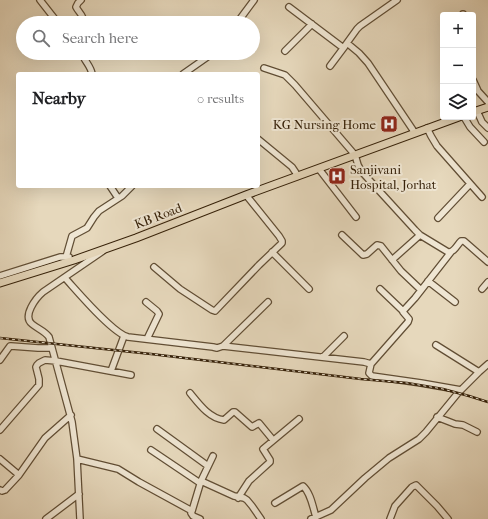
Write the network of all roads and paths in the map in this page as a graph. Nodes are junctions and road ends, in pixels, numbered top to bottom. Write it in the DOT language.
graph roads {
  1 [pos="40,0"];
  2 [pos="81,0"];
  3 [pos="254,0"];
  4 [pos="397,0"];
  5 [pos="289,7"];
  6 [pos="53,16"];
  7 [pos="83,16"];
  8 [pos="242,16"];
  9 [pos="312,24"];
  10 [pos="346,45"];
  11 [pos="285,51"];
  12 [pos="86,60"];
  13 [pos="204,60"];
  14 [pos="330,66"];
  15 [pos="264,68"];
  16 [pos="92,72"];
  17 [pos="188,72"];
  18 [pos="475,84"];
  19 [pos="488,102"];
  20 [pos="488,107"];
  21 [pos="476,111"];
  22 [pos="476,112"];
  23 [pos="450,120"];
  24 [pos="466,120"];
  25 [pos="427,128"];
  26 [pos="488,128"];
  27 [pos="415,134"];
  28 [pos="260,141"];
  29 [pos="484,142"];
  30 [pos="355,155"];
  31 [pos="319,168"];
  32 [pos="298,176"];
  33 [pos="470,184"];
  34 [pos="111,188"];
  35 [pos="130,188"];
  36 [pos="246,195"];
  37 [pos="482,197"];
  38 [pos="118,198"];
  39 [pos="356,217"];
  40 [pos="438,218"];
  41 [pos="420,234"];
  42 [pos="342,235"];
  43 [pos="108,248"];
  44 [pos="272,252"];
  45 [pos="452,252"];
  46 [pos="66,258"];
  47 [pos="74,260"];
  48 [pos="392,260"];
  49 [pos="488,262"];
  50 [pos="154,267"];
  51 [pos="0,276"];
  52 [pos="65,278"];
  53 [pos="428,281"];
  54 [pos="488,282"];
  55 [pos="0,283"];
  56 [pos="309,289"];
  57 [pos="380,289"];
  58 [pos="482,289"];
  59 [pos="421,290"];
  60 [pos="146,302"];
  61 [pos="268,302"];
  62 [pos="455,302"];
  63 [pos="403,311"];
  64 [pos="124,336"];
  65 [pos="344,336"];
  66 [pos="147,339"];
  67 [pos="436,344"];
  68 [pos="223,346"];
  69 [pos="52,348"];
  70 [pos="323,357"];
  71 [pos="0,360"];
  72 [pos="56,361"];
  73 [pos="371,364"];
  74 [pos="488,364"];
  75 [pos="111,371"];
  76 [pos="478,372"];
  77 [pos="131,375"];
  78 [pos="461,390"];
  79 [pos="190,393"];
  80 [pos="71,415"];
  81 [pos="437,417"];
  82 [pos="299,419"];
  83 [pos="157,429"];
  84 [pos="0,430"];
  85 [pos="477,432"];
  86 [pos="273,440"];
  87 [pos="151,450"];
  88 [pos="213,456"];
  89 [pos="0,459"];
  90 [pos="77,459"];
  91 [pos="208,466"];
  92 [pos="19,475"];
  93 [pos="201,482"];
  94 [pos="0,490"];
  95 [pos="79,494"];
  96 [pos="238,498"];
  97 [pos="275,503"];
  98 [pos="192,510"];
  99 [pos="313,518"];
  100 [pos="46,519"];
  101 [pos="80,519"];
  102 [pos="200,519"];
  103 [pos="261,519"];
  104 [pos="390,519"];
  105 [pos="448,519"];
  1 -- 6 [label="street"];
  2 -- 7 [label="street"];
  3 -- 8 [label="street"];
  4 -- 10 [label="street"];
  5 -- 9 [label="street"];
  9 -- 10 [label="street"];
  9 -- 11 [label="street"];
  10 -- 14 [label="street"];
  10 -- 27 [label="street"];
  12 -- 16 [label="street"];
  13 -- 17 [label="street"];
  15 -- 30 [label="street"];
  18 -- 19 [label="street"];
  20 -- 21 [label="main road"];
  22 -- 26 [label="street"];
  23 -- 25 [label="main road, KB Road"];
  24 -- 29 [label="street"];
  25 -- 27 [label="main road, KB Road"];
  25 -- 33 [label="street"];
  27 -- 30 [label="main road, KB Road"];
  28 -- 32 [label="street"];
  30 -- 31 [label="main road, KB Road"];
  30 -- 41 [label="street"];
  31 -- 32 [label="main road, KB Road"];
  31 -- 39 [label="street"];
  32 -- 36 [label="main road, KB Road"];
  33 -- 37 [label="street"];
  33 -- 40 [label="street"];
  34 -- 38 [label="street"];
  35 -- 38 [label="street"];
  36 -- 43 [label="main road, KB Road"];
  36 -- 44 [label="street"];
  38 -- 46 [label="street"];
  41 -- 45 [label="street"];
  41 -- 48 [label="street"];
  42 -- 48 [label="street"];
  43 -- 47 [label="main road, KB Road"];
  43 -- 52 [label="street"];
  44 -- 50 [label="street"];
  44 -- 56 [label="street"];
  45 -- 49 [label="street"];
  45 -- 53 [label="street"];
  46 -- 47 [label="street"];
  46 -- 51 [label="street"];
  47 -- 55 [label="main road, KB Road"];
  48 -- 59 [label="street"];
  52 -- 64 [label="street"];
  52 -- 69 [label="street"];
  53 -- 59 [label="street"];
  53 -- 62 [label="street"];
  54 -- 58 [label="street"];
  57 -- 63 [label="street"];
  59 -- 63 [label="street"];
  60 -- 66 [label="street"];
  61 -- 68 [label="street"];
  63 -- 73 [label="street"];
  64 -- 66 [label="street"];
  64 -- 75 [label="street"];
  65 -- 70 [label="street"];
  66 -- 68 [label="street"];
  67 -- 76 [label="street"];
  68 -- 70 [label="street"];
  69 -- 71 [label="street"];
  69 -- 72 [label="street"];
  70 -- 73 [label="street"];
  72 -- 75 [label="street"];
  72 -- 80 [label="street"];
  72 -- 84 [label="street"];
  73 -- 78 [label="street"];
  74 -- 76 [label="street"];
  75 -- 77 [label="street"];
  76 -- 78 [label="street"];
  78 -- 81 [label="street"];
  79 -- 86 [label="street"];
  80 -- 90 [label="street"];
  80 -- 92 [label="street"];
  81 -- 85 [label="street"];
  81 -- 99 [label="street"];
  82 -- 86 [label="street"];
  83 -- 91 [label="street"];
  86 -- 96 [label="street"];
  87 -- 93 [label="street"];
  88 -- 91 [label="street"];
  89 -- 92 [label="street"];
  90 -- 95 [label="street"];
  90 -- 98 [label="street"];
  91 -- 93 [label="street"];
  92 -- 94 [label="street"];
  93 -- 96 [label="street"];
  93 -- 98 [label="street"];
  95 -- 100 [label="street"];
  95 -- 101 [label="street"];
  96 -- 103 [label="street"];
  97 -- 99 [label="street"];
  98 -- 102 [label="street"];
  104 -- 105 [label="street"];
}
